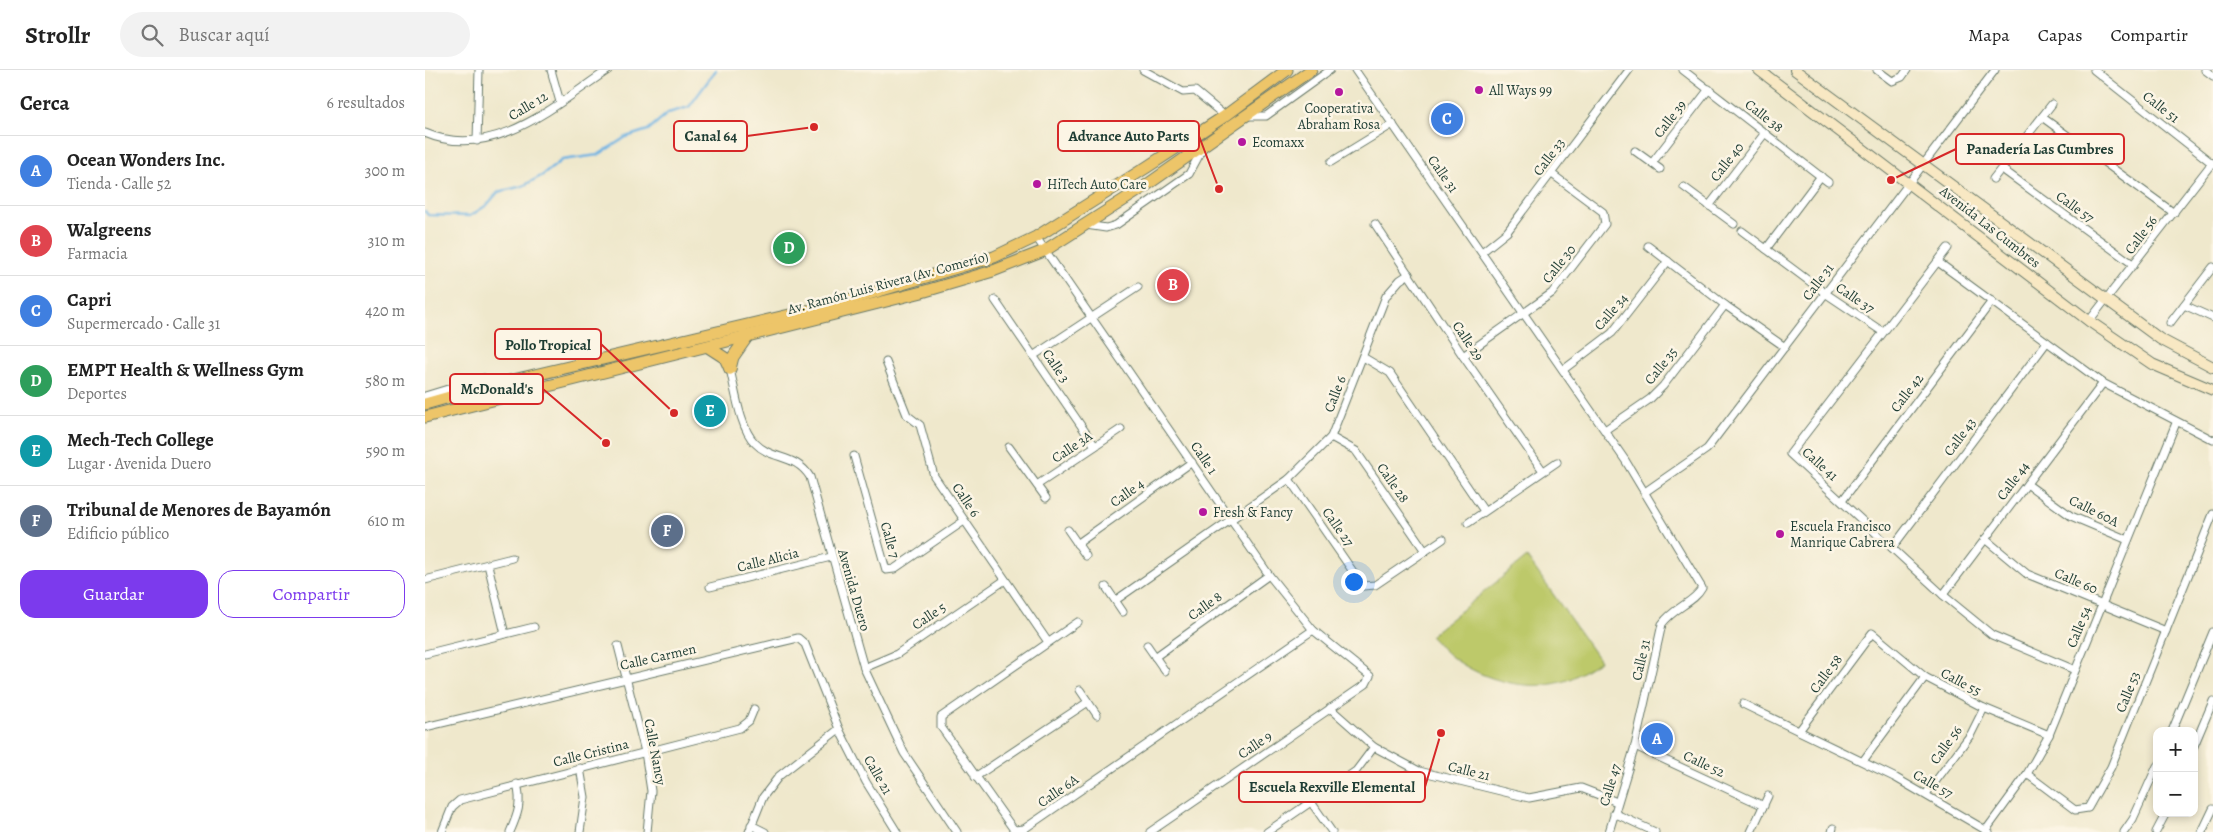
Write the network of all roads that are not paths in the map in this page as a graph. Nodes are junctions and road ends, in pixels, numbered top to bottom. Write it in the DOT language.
graph roads {
  1 [pos="479,70"];
  2 [pos="551,70"];
  3 [pos="608,70"];
  4 [pos="1143,70"];
  5 [pos="1287,70"];
  6 [pos="1311,70"];
  7 [pos="1330,70"];
  8 [pos="1355,70"];
  9 [pos="1629,70"];
  10 [pos="1683,70"];
  11 [pos="1759,70"];
  12 [pos="1795,70"];
  13 [pos="1877,70"];
  14 [pos="1907,70"];
  15 [pos="1995,70"];
  16 [pos="2093,70"];
  17 [pos="2205,70"];
  18 [pos="2213,76"];
  19 [pos="1709,89"];
  20 [pos="560,102"];
  21 [pos="2052,104"];
  22 [pos="1225,116"];
  23 [pos="1245,116"];
  24 [pos="2042,117"];
  25 [pos="1393,124"];
  26 [pos="425,133"];
  27 [pos="1765,133"];
  28 [pos="477,142"];
  29 [pos="1205,144"];
  30 [pos="1635,151"];
  31 [pos="1331,162"];
  32 [pos="1652,163"];
  33 [pos="2212,163"];
  34 [pos="1924,164"];
  35 [pos="1660,169"];
  36 [pos="2002,169"];
  37 [pos="1552,174"];
  38 [pos="1821,176"];
  39 [pos="1993,179"];
  40 [pos="1828,182"];
  41 [pos="1910,183"];
  42 [pos="1684,187"];
  43 [pos="1709,206"];
  44 [pos="2174,213"];
  45 [pos="1375,224"];
  46 [pos="1733,224"];
  47 [pos="1085,225"];
  48 [pos="1741,231"];
  49 [pos="1036,237"];
  50 [pos="1648,246"];
  51 [pos="1948,248"];
  52 [pos="1766,249"];
  53 [pos="1044,251"];
  54 [pos="1482,252"];
  55 [pos="1668,261"];
  56 [pos="1938,262"];
  57 [pos="2134,265"];
  58 [pos="2213,268"];
  59 [pos="1409,274"];
  60 [pos="1138,287"];
  61 [pos="1825,293"];
  62 [pos="995,300"];
  63 [pos="1993,300"];
  64 [pos="2106,300"];
  65 [pos="1725,305"];
  66 [pos="2184,305"];
  67 [pos="1523,314"];
  68 [pos="1092,316"];
  69 [pos="2213,318"];
  70 [pos="2089,321"];
  71 [pos="2170,323"];
  72 [pos="1883,332"];
  73 [pos="747,336"];
  74 [pos="2047,342"];
  75 [pos="1785,346"];
  76 [pos="708,347"];
  77 [pos="1033,356"];
  78 [pos="1463,356"];
  79 [pos="1363,357"];
  80 [pos="886,362"];
  81 [pos="2213,366"];
  82 [pos="730,369"];
  83 [pos="1563,370"];
  84 [pos="2103,383"];
  85 [pos="488,386"];
  86 [pos="2213,390"];
  87 [pos="425,396"];
  88 [pos="425,404"];
  89 [pos="425,417"];
  90 [pos="2176,422"];
  91 [pos="1121,429"];
  92 [pos="1605,430"];
  93 [pos="1331,437"];
  94 [pos="2213,440"];
  95 [pos="1095,446"];
  96 [pos="1009,447"];
  97 [pos="853,456"];
  98 [pos="1192,462"];
  99 [pos="1557,462"];
  100 [pos="1543,471"];
  101 [pos="1289,480"];
  102 [pos="2027,484"];
  103 [pos="1037,486"];
  104 [pos="1645,492"];
  105 [pos="1046,498"];
  106 [pos="1841,501"];
  107 [pos="1484,511"];
  108 [pos="2213,514"];
  109 [pos="1231,519"];
  110 [pos="964,521"];
  111 [pos="1467,523"];
  112 [pos="1067,530"];
  113 [pos="1443,539"];
  114 [pos="1985,539"];
  115 [pos="2128,540"];
  116 [pos="1077,544"];
  117 [pos="1892,548"];
  118 [pos="1425,552"];
  119 [pos="1085,556"];
  120 [pos="831,557"];
  121 [pos="512,558"];
  122 [pos="488,564"];
  123 [pos="1269,575"];
  124 [pos="425,580"];
  125 [pos="1005,580"];
  126 [pos="711,587"];
  127 [pos="1106,587"];
  128 [pos="1943,595"];
  129 [pos="1115,600"];
  130 [pos="2101,606"];
  131 [pos="1123,612"];
  132 [pos="1078,622"];
  133 [pos="534,627"];
  134 [pos="1313,630"];
  135 [pos="2166,631"];
  136 [pos="2213,632"];
  137 [pos="1872,633"];
  138 [pos="505,634"];
  139 [pos="1048,642"];
  140 [pos="1147,645"];
  141 [pos="618,646"];
  142 [pos="425,654"];
  143 [pos="1155,657"];
  144 [pos="864,668"];
  145 [pos="2075,670"];
  146 [pos="1165,671"];
  147 [pos="1370,676"];
  148 [pos="1925,677"];
  149 [pos="626,678"];
  150 [pos="1080,690"];
  151 [pos="2213,700"];
  152 [pos="1088,702"];
  153 [pos="1743,704"];
  154 [pos="754,708"];
  155 [pos="1330,708"];
  156 [pos="1984,708"];
  157 [pos="1097,715"];
  158 [pos="425,727"];
  159 [pos="2174,727"];
  160 [pos="839,729"];
  161 [pos="1799,731"];
  162 [pos="2049,735"];
  163 [pos="2198,736"];
  164 [pos="1635,746"];
  165 [pos="1374,747"];
  166 [pos="645,752"];
  167 [pos="1863,761"];
  168 [pos="580,768"];
  169 [pos="2154,772"];
  170 [pos="2027,774"];
  171 [pos="975,777"];
  172 [pos="517,784"];
  173 [pos="1926,794"];
  174 [pos="1769,796"];
  175 [pos="1311,802"];
  176 [pos="1617,802"];
  177 [pos="1764,806"];
  178 [pos="2213,809"];
  179 [pos="1614,813"];
  180 [pos="2164,817"];
  181 [pos="2210,823"];
  182 [pos="750,829"];
  183 [pos="1987,831"];
  184 [pos="442,832"];
  185 [pos="511,832"];
  186 [pos="580,832"];
  187 [pos="647,832"];
  188 [pos="765,832"];
  189 [pos="897,832"];
  190 [pos="957,832"];
  191 [pos="1150,832"];
  192 [pos="1267,832"];
  193 [pos="1332,832"];
  194 [pos="1609,832"];
  195 [pos="1655,832"];
  196 [pos="1751,832"];
  197 [pos="2124,832"];
  198 [pos="2156,832"];
  199 [pos="2202,832"];
  1 -- 28 [label="street"];
  2 -- 20 [label="street"];
  3 -- 20 [label="street, Calle 12"];
  4 -- 22 [label="street"];
  5 -- 22 [label="main road, Av. Ramón Luis Rivera (Av. Comerío)"];
  6 -- 23 [label="main road, Av. Ramón Luis Rivera (Av. Comerío)"];
  7 -- 23 [label="street"];
  8 -- 25 [label="street, Calle 31"];
  9 -- 37 [label="street, Calle 33"];
  10 -- 19 [label="street, Calle 38"];
  11 -- 41 [label="street, Avenida Las Cumbres"];
  12 -- 34 [label="street, Avenida Las Cumbres"];
  13 -- 14 [label="street"];
  15 -- 34 [label="street, Calle 31"];
  16 -- 33 [label="street, Calle 51"];
  17 -- 18 [label="street"];
  19 -- 27 [label="street, Calle 38"];
  19 -- 32 [label="street, Calle 39"];
  20 -- 28 [label="street, Calle 12"];
  21 -- 24 [label="street"];
  22 -- 49 [label="main road, Av. Ramón Luis Rivera (Av. Comerío)"];
  23 -- 29 [label="main road, Av. Ramón Luis Rivera (Av. Comerío)"];
  24 -- 36 [label="street"];
  24 -- 44 [label="street"];
  25 -- 31 [label="street"];
  25 -- 54 [label="street, Calle 31"];
  26 -- 28 [label="street, Calle 12"];
  27 -- 38 [label="street, Calle 38"];
  27 -- 43 [label="street, Calle 40"];
  29 -- 47 [label="main road, Av. Ramón Luis Rivera (Av. Comerío)"];
  29 -- 47 [label="street"];
  30 -- 32 [label="street"];
  32 -- 35 [label="street"];
  33 -- 44 [label="street, Calle 56"];
  34 -- 41 [label="street, Calle 31"];
  34 -- 64 [label="street, Avenida Las Cumbres"];
  36 -- 39 [label="street"];
  36 -- 57 [label="street, Calle 57"];
  37 -- 54 [label="street, Calle 33"];
  37 -- 67 [label="street, Calle 30"];
  38 -- 40 [label="street, Calle 38"];
  38 -- 52 [label="street"];
  41 -- 61 [label="street, Calle 31"];
  41 -- 70 [label="street, Avenida Las Cumbres"];
  42 -- 43 [label="street"];
  43 -- 46 [label="street"];
  44 -- 57 [label="street, Calle 56"];
  45 -- 59 [label="street, Calle 29"];
  47 -- 53 [label="main road, Av. Ramón Luis Rivera (Av. Comerío)"];
  48 -- 52 [label="street, Calle 37"];
  49 -- 53 [label="street, Calle 1"];
  49 -- 85 [label="main road, Av. Ramón Luis Rivera (Av. Comerío)"];
  50 -- 55 [label="street"];
  51 -- 56 [label="street, Calle 41"];
  52 -- 61 [label="street, Calle 37"];
  53 -- 68 [label="street, Calle 1"];
  53 -- 73 [label="main road, Av. Ramón Luis Rivera (Av. Comerío)"];
  54 -- 67 [label="street, Calle 31"];
  55 -- 65 [label="street"];
  55 -- 83 [label="street, Calle 34"];
  56 -- 63 [label="street"];
  56 -- 72 [label="street, Calle 41"];
  57 -- 64 [label="street, Calle 56"];
  58 -- 66 [label="street"];
  59 -- 78 [label="street, Calle 29"];
  59 -- 79 [label="street, Calle 6"];
  60 -- 68 [label="street"];
  61 -- 72 [label="street, Calle 37"];
  61 -- 75 [label="street, Calle 31"];
  62 -- 77 [label="street, Calle 3"];
  63 -- 74 [label="street"];
  63 -- 106 [label="street, Calle 42"];
  64 -- 70 [label="street, Calle 56"];
  64 -- 81 [label="street, Avenida Las Cumbres"];
  65 -- 75 [label="street"];
  65 -- 92 [label="street, Calle 35"];
  66 -- 69 [label="street"];
  66 -- 71 [label="street"];
  67 -- 78 [label="street, Calle 30"];
  67 -- 83 [label="street, Calle 31"];
  68 -- 77 [label="street"];
  68 -- 98 [label="street, Calle 1"];
  70 -- 86 [label="street, Avenida Las Cumbres"];
  72 -- 106 [label="street, Calle 41"];
  73 -- 76 [label="main road, Av. Ramón Luis Rivera (Av. Comerío)"];
  73 -- 82 [label="main road"];
  74 -- 84 [label="street"];
  74 -- 117 [label="street, Calle 43"];
  75 -- 104 [label="street, Calle 31"];
  76 -- 82 [label="main road"];
  76 -- 89 [label="main road, Av. Ramón Luis Rivera (Av. Comerío)"];
  77 -- 95 [label="street, Calle 3"];
  78 -- 100 [label="street, Calle 29"];
  79 -- 93 [label="street, Calle 6"];
  79 -- 107 [label="street"];
  80 -- 110 [label="street, Calle 6"];
  82 -- 120 [label="street, Avenida Duero"];
  83 -- 92 [label="street, Calle 31"];
  84 -- 90 [label="street"];
  84 -- 102 [label="street, Calle 44"];
  85 -- 87 [label="street"];
  85 -- 88 [label="main road, Av. Ramón Luis Rivera (Av. Comerío)"];
  90 -- 94 [label="street"];
  90 -- 115 [label="street, Calle 54"];
  91 -- 95 [label="street, Calle 3A"];
  92 -- 104 [label="street, Calle 31"];
  93 -- 101 [label="street, Calle 6"];
  93 -- 118 [label="street, Calle 28"];
  95 -- 103 [label="street, Calle 3A"];
  96 -- 103 [label="street"];
  97 -- 110 [label="street, Calle 7"];
  98 -- 109 [label="street, Calle 1"];
  98 -- 116 [label="street, Calle 4"];
  99 -- 100 [label="street"];
  100 -- 107 [label="street"];
  101 -- 109 [label="street, Calle 6"];
  101 -- 118 [label="street, Calle 27"];
  102 -- 114 [label="street, Calle 44"];
  102 -- 115 [label="street, Calle 60A"];
  103 -- 105 [label="street"];
  104 -- 164 [label="street, Calle 31"];
  106 -- 117 [label="street, Calle 41"];
  107 -- 111 [label="street"];
  108 -- 135 [label="street, Calle 53"];
  109 -- 123 [label="street, Calle 1"];
  109 -- 129 [label="street"];
  110 -- 125 [label="street, Calle 6"];
  112 -- 116 [label="street"];
  113 -- 118 [label="street, Calle 27"];
  114 -- 128 [label="street, Calle 44"];
  114 -- 130 [label="street, Calle 60"];
  115 -- 130 [label="street, Calle 54"];
  116 -- 119 [label="street"];
  117 -- 128 [label="street, Calle 41"];
  120 -- 126 [label="street, Calle Alicia"];
  120 -- 144 [label="street, Avenida Duero"];
  121 -- 122 [label="street"];
  122 -- 124 [label="street"];
  122 -- 138 [label="street"];
  123 -- 134 [label="street, Calle 1"];
  123 -- 143 [label="street, Calle 8"];
  125 -- 139 [label="street, Calle 6"];
  125 -- 144 [label="street, Calle 5"];
  127 -- 129 [label="street"];
  128 -- 145 [label="street, Calle 41"];
  129 -- 131 [label="street"];
  130 -- 135 [label="street, Calle 60"];
  130 -- 145 [label="street, Calle 54"];
  132 -- 139 [label="street, Calle 6A"];
  133 -- 138 [label="street"];
  134 -- 147 [label="street, Calle 1"];
  134 -- 171 [label="street, Calle 6A"];
  135 -- 170 [label="street, Calle 53"];
  136 -- 159 [label="street"];
  137 -- 148 [label="street, Calle 55"];
  137 -- 161 [label="street, Calle 58"];
  138 -- 142 [label="street"];
  139 -- 171 [label="street, Calle 6A"];
  140 -- 143 [label="street"];
  141 -- 149 [label="street, Calle Nancy"];
  143 -- 146 [label="street"];
  144 -- 190 [label="street, Avenida Duero"];
  145 -- 162 [label="street, Calle 54"];
  147 -- 155 [label="street, Calle 9"];
  148 -- 156 [label="street, Calle 55"];
  148 -- 167 [label="street"];
  149 -- 158 [label="street, Calle Carmen"];
  149 -- 160 [label="street, Calle Carmen"];
  149 -- 166 [label="street, Calle Nancy"];
  150 -- 152 [label="street"];
  151 -- 163 [label="street"];
  152 -- 157 [label="street"];
  152 -- 171 [label="street"];
  153 -- 161 [label="street, Calle 57"];
  154 -- 166 [label="street, Calle Cristina"];
  155 -- 165 [label="street, Calle 21"];
  155 -- 191 [label="street, Calle 9"];
  156 -- 162 [label="street, Calle 55"];
  156 -- 173 [label="street, Calle 56"];
  160 -- 182 [label="street"];
  160 -- 189 [label="street, Calle 21"];
  161 -- 167 [label="street, Calle 57"];
  162 -- 170 [label="street, Calle 54"];
  164 -- 176 [label="street, Calle 47"];
  164 -- 177 [label="street, Calle 52"];
  165 -- 175 [label="street"];
  165 -- 176 [label="street, Calle 21"];
  166 -- 168 [label="street, Calle Cristina"];
  166 -- 187 [label="street, Calle Nancy"];
  167 -- 173 [label="street, Calle 57"];
  168 -- 172 [label="street, Calle Cristina"];
  168 -- 186 [label="street"];
  169 -- 197 [label="street"];
  170 -- 183 [label="street, Calle 54"];
  172 -- 184 [label="street, Calle Cristina"];
  172 -- 185 [label="street"];
  173 -- 183 [label="street, Calle 57"];
  174 -- 177 [label="street"];
  175 -- 192 [label="street"];
  175 -- 193 [label="street"];
  176 -- 179 [label="street, Calle 47"];
  177 -- 196 [label="street"];
  178 -- 181 [label="street"];
  179 -- 194 [label="street, Calle 47"];
  179 -- 195 [label="street"];
  180 -- 198 [label="street"];
  181 -- 199 [label="street"];
  182 -- 188 [label="street"];
}
